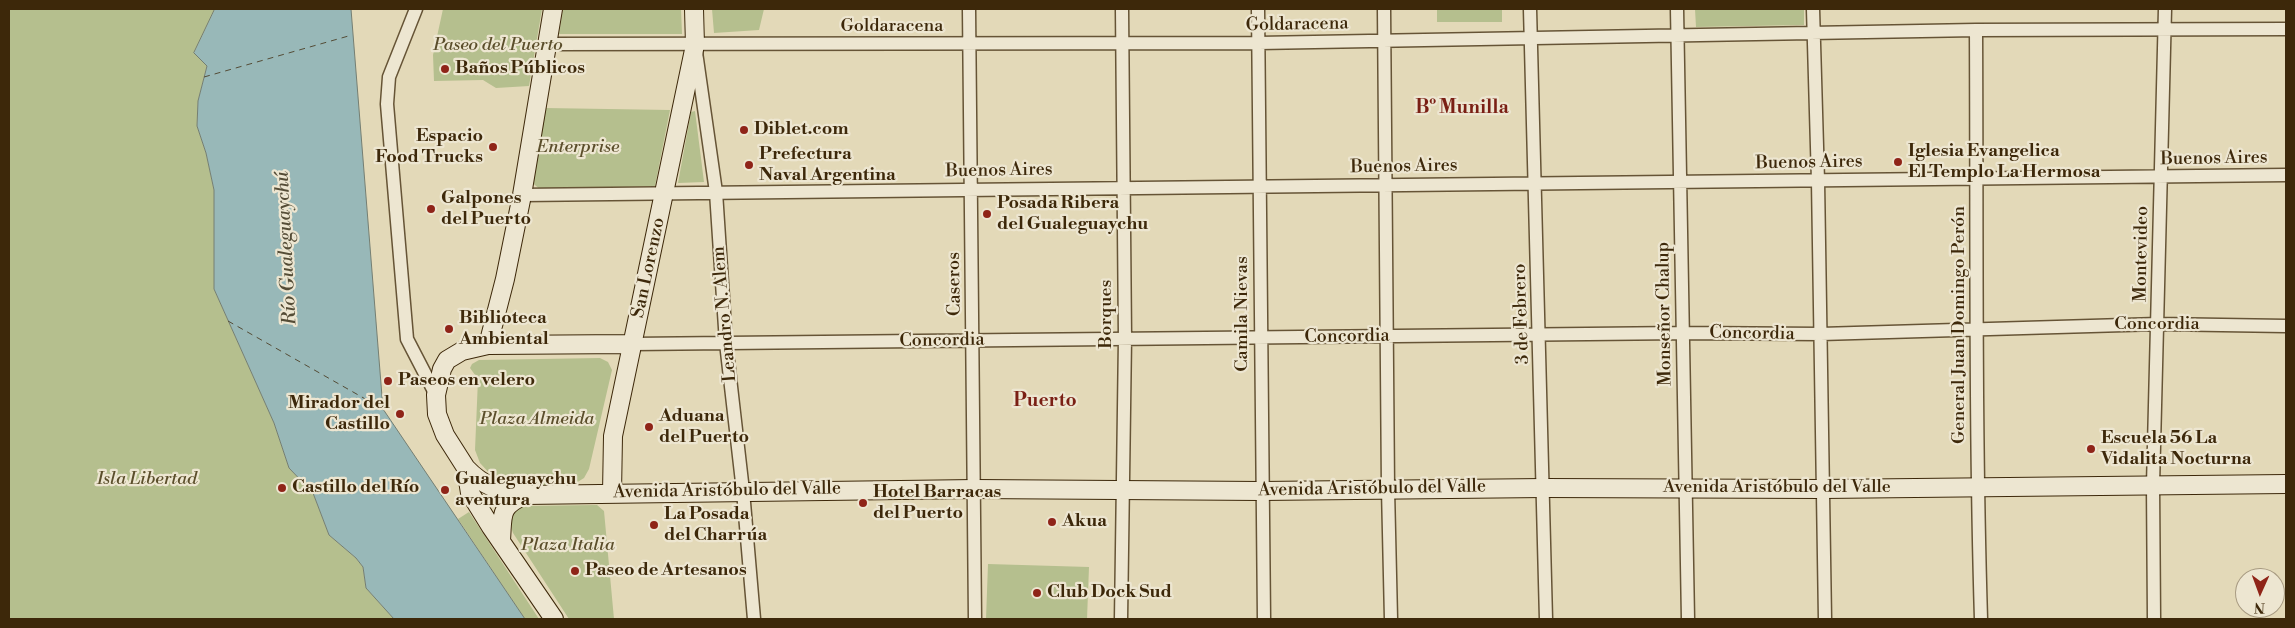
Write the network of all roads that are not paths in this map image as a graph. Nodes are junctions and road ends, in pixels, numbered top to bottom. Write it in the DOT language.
graph roads {
  1 [pos="416,9"];
  2 [pos="553,9"];
  3 [pos="694,9"];
  4 [pos="969,9"];
  5 [pos="1122,9"];
  6 [pos="1258,9"];
  7 [pos="1384,9"];
  8 [pos="1530,9"];
  9 [pos="1678,9"];
  10 [pos="1813,9"];
  11 [pos="2165,9"];
  12 [pos="2286,29"];
  13 [pos="1976,30"];
  14 [pos="2164,30"];
  15 [pos="1814,33"];
  16 [pos="1678,35"];
  17 [pos="1531,39"];
  18 [pos="1384,41"];
  19 [pos="1123,42"];
  20 [pos="548,44"];
  21 [pos="970,44"];
  22 [pos="1259,44"];
  23 [pos="696,45"];
  24 [pos="2286,175"];
  25 [pos="2161,177"];
  26 [pos="1977,178"];
  27 [pos="1818,180"];
  28 [pos="1680,182"];
  29 [pos="1536,183"];
  30 [pos="1386,185"];
  31 [pos="1260,186"];
  32 [pos="1124,187"];
  33 [pos="972,190"];
  34 [pos="716,192"];
  35 [pos="666,193"];
  36 [pos="522,196"];
  37 [pos="2158,324"];
  38 [pos="2286,326"];
  39 [pos="1978,329"];
  40 [pos="1683,333"];
  41 [pos="1540,334"];
  42 [pos="1821,334"];
  43 [pos="1387,336"];
  44 [pos="1125,338"];
  45 [pos="1261,338"];
  46 [pos="973,341"];
  47 [pos="726,343"];
  48 [pos="632,344"];
  49 [pos="488,345"];
  50 [pos="436,395"];
  51 [pos="466,468"];
  52 [pos="2286,484"];
  53 [pos="2153,485"];
  54 [pos="1977,487"];
  55 [pos="975,488"];
  56 [pos="1544,488"];
  57 [pos="1684,488"];
  58 [pos="1388,489"];
  59 [pos="1822,489"];
  60 [pos="1122,490"];
  61 [pos="743,491"];
  62 [pos="1261,491"];
  63 [pos="612,493"];
  64 [pos="525,495"];
  65 [pos="501,540"];
  66 [pos="554,619"];
  67 [pos="754,619"];
  68 [pos="976,619"];
  69 [pos="1120,619"];
  70 [pos="1264,619"];
  71 [pos="1391,619"];
  72 [pos="1546,619"];
  73 [pos="1688,619"];
  74 [pos="1825,619"];
  75 [pos="1981,619"];
  76 [pos="2154,619"];
  1 -- 50 [label="street"];
  2 -- 20 [label="main road"];
  3 -- 23 [label="main road, Leandro N. Alem"];
  4 -- 21 [label="street, Caseros"];
  5 -- 19 [label="street, Borques"];
  6 -- 22 [label="street, Camila Nievas"];
  7 -- 18 [label="street"];
  8 -- 17 [label="street, 3 de Febrero"];
  9 -- 16 [label="street, Monseñor Chalup"];
  10 -- 15 [label="street"];
  11 -- 14 [label="street, Montevideo"];
  12 -- 14 [label="street, Goldaracena"];
  13 -- 14 [label="street, Goldaracena"];
  13 -- 15 [label="street, Goldaracena"];
  13 -- 26 [label="street, General Juan Domingo Perón"];
  14 -- 25 [label="street, Montevideo"];
  15 -- 16 [label="street, Goldaracena"];
  15 -- 27 [label="street"];
  16 -- 17 [label="street, Goldaracena"];
  16 -- 28 [label="street, Monseñor Chalup"];
  17 -- 18 [label="street, Goldaracena"];
  17 -- 29 [label="street, 3 de Febrero"];
  18 -- 22 [label="street, Goldaracena"];
  18 -- 30 [label="street"];
  19 -- 21 [label="street, Goldaracena"];
  19 -- 22 [label="street, Goldaracena"];
  19 -- 32 [label="street, Borques"];
  20 -- 23 [label="street, Goldaracena"];
  20 -- 36 [label="main road"];
  21 -- 23 [label="street, Goldaracena"];
  21 -- 33 [label="street, Caseros"];
  22 -- 31 [label="street, Camila Nievas"];
  23 -- 34 [label="street, Leandro N. Alem"];
  23 -- 35 [label="main road, San Lorenzo"];
  24 -- 25 [label="street, Buenos Aires"];
  25 -- 26 [label="street, Buenos Aires"];
  25 -- 37 [label="street, Montevideo"];
  26 -- 27 [label="street, Buenos Aires"];
  26 -- 39 [label="street, General Juan Domingo Perón"];
  27 -- 28 [label="street, Buenos Aires"];
  27 -- 42 [label="street"];
  28 -- 29 [label="street, Buenos Aires"];
  28 -- 40 [label="street, Monseñor Chalup"];
  29 -- 30 [label="street, Buenos Aires"];
  29 -- 41 [label="street, 3 de Febrero"];
  30 -- 31 [label="street, Buenos Aires"];
  30 -- 43 [label="street"];
  31 -- 32 [label="street, Buenos Aires"];
  31 -- 45 [label="street, Camila Nievas"];
  32 -- 33 [label="street, Buenos Aires"];
  32 -- 44 [label="street, Borques"];
  33 -- 34 [label="street, Buenos Aires"];
  33 -- 46 [label="street, Caseros"];
  34 -- 35 [label="street, Buenos Aires"];
  34 -- 47 [label="street, Leandro N. Alem"];
  35 -- 36 [label="street, Buenos Aires"];
  35 -- 48 [label="main road, San Lorenzo"];
  36 -- 49 [label="main road"];
  37 -- 38 [label="street, Concordia"];
  37 -- 39 [label="street, Concordia"];
  37 -- 53 [label="street, Montevideo"];
  39 -- 42 [label="street, Concordia"];
  39 -- 54 [label="street, General Juan Domingo Perón"];
  40 -- 41 [label="street, Concordia"];
  40 -- 42 [label="street, Concordia"];
  40 -- 57 [label="street, Monseñor Chalup"];
  41 -- 43 [label="street, Concordia"];
  41 -- 56 [label="street, 3 de Febrero"];
  42 -- 59 [label="street"];
  43 -- 45 [label="street, Concordia"];
  43 -- 58 [label="street"];
  44 -- 45 [label="street, Concordia"];
  44 -- 46 [label="street, Concordia"];
  44 -- 60 [label="street, Borques"];
  45 -- 62 [label="street, Camila Nievas"];
  46 -- 47 [label="street, Concordia"];
  46 -- 55 [label="street, Caseros"];
  47 -- 48 [label="street, Concordia"];
  47 -- 61 [label="street, Leandro N. Alem"];
  48 -- 49 [label="main road, Concordia"];
  48 -- 63 [label="main road, San Lorenzo"];
  49 -- 50 [label="main road, Concordia"];
  50 -- 51 [label="main road"];
  51 -- 64 [label="main road, Avenida Aristóbulo del Valle"];
  51 -- 65 [label="main road"];
  52 -- 53 [label="main road, Avenida Aristóbulo del Valle"];
  53 -- 54 [label="main road, Avenida Aristóbulo del Valle"];
  53 -- 76 [label="street, Montevideo"];
  54 -- 59 [label="main road, Avenida Aristóbulo del Valle"];
  54 -- 75 [label="street, General Juan Domingo Perón"];
  55 -- 60 [label="main road, Avenida Aristóbulo del Valle"];
  55 -- 61 [label="main road, Avenida Aristóbulo del Valle"];
  55 -- 68 [label="street, Caseros"];
  56 -- 57 [label="main road, Avenida Aristóbulo del Valle"];
  56 -- 58 [label="main road, Avenida Aristóbulo del Valle"];
  56 -- 72 [label="street, 3 de Febrero"];
  57 -- 59 [label="main road, Avenida Aristóbulo del Valle"];
  57 -- 73 [label="street, Monseñor Chalup"];
  58 -- 62 [label="main road, Avenida Aristóbulo del Valle"];
  58 -- 71 [label="street"];
  59 -- 74 [label="street"];
  60 -- 62 [label="main road, Avenida Aristóbulo del Valle"];
  60 -- 69 [label="street, Borques"];
  61 -- 63 [label="main road, Avenida Aristóbulo del Valle"];
  61 -- 67 [label="street, Leandro N. Alem"];
  62 -- 70 [label="street, Camila Nievas"];
  63 -- 64 [label="main road, Avenida Aristóbulo del Valle"];
  64 -- 65 [label="main road"];
  65 -- 66 [label="main road"];
}
